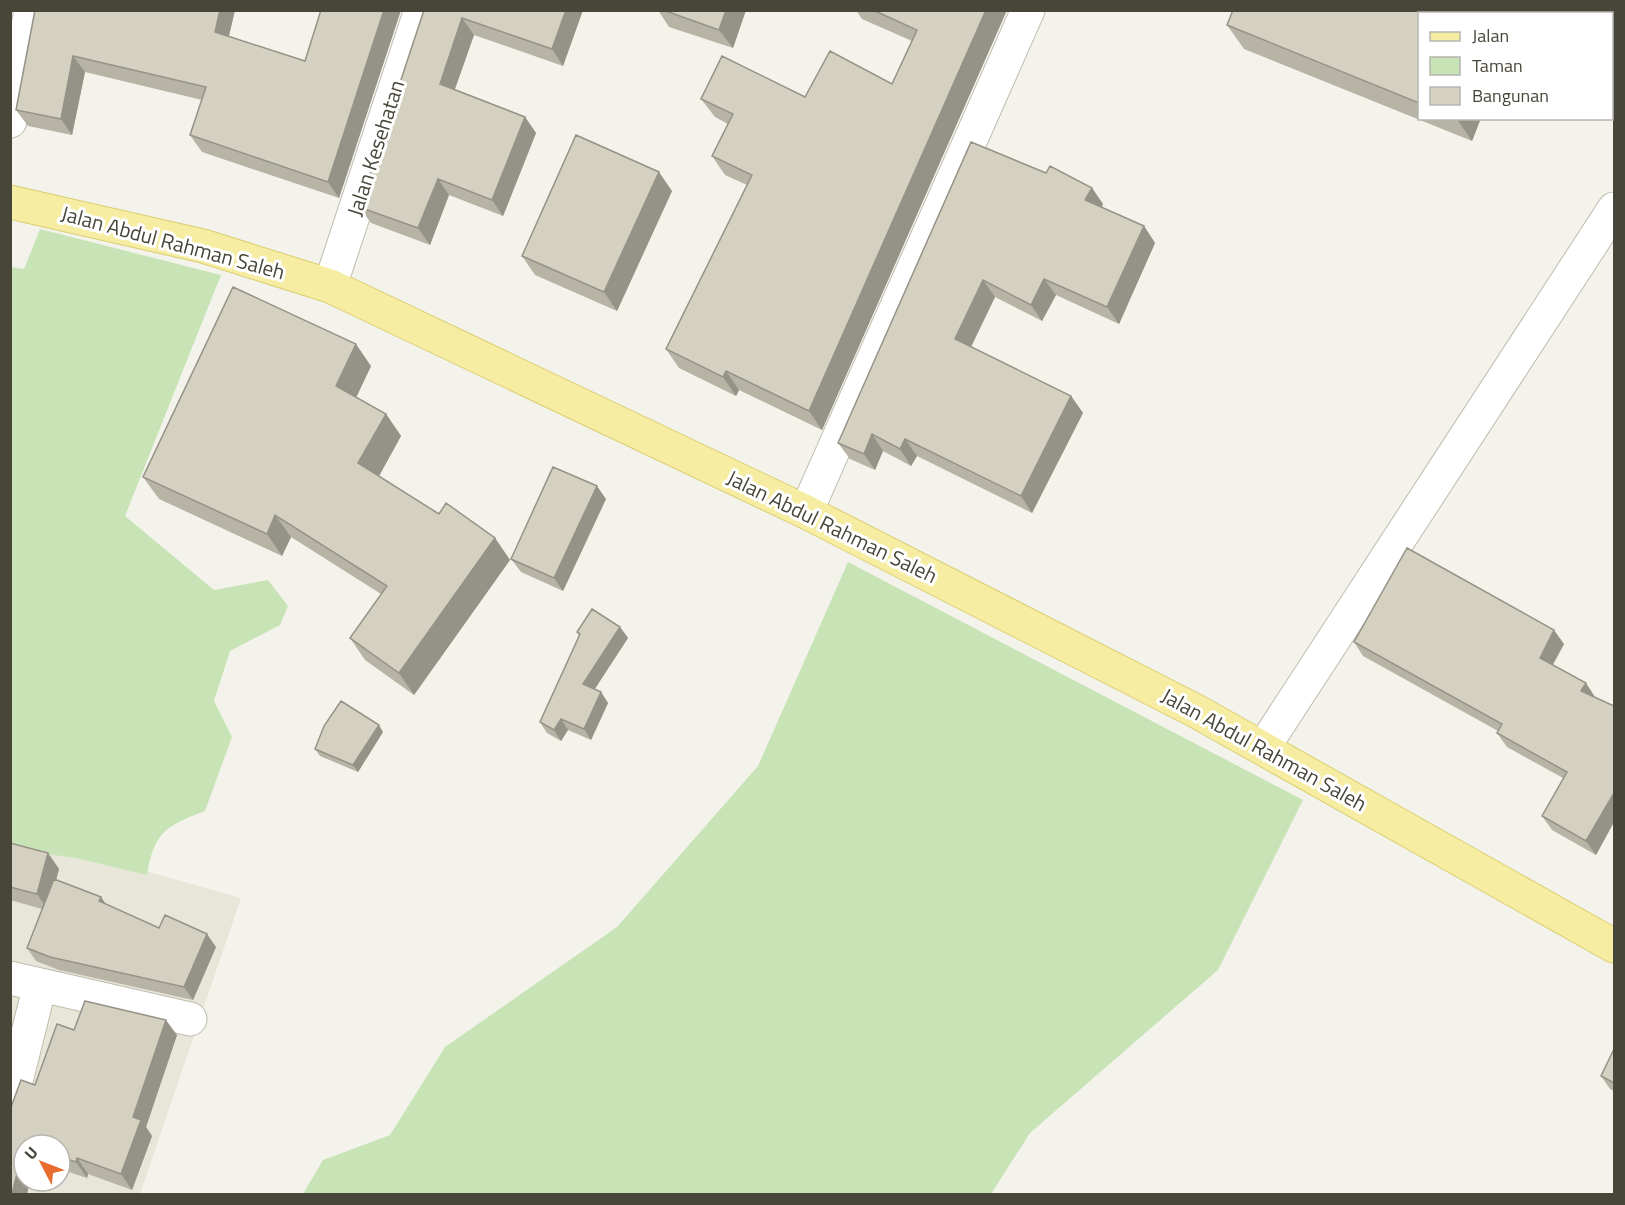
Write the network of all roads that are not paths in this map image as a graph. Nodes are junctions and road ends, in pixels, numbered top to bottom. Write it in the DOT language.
graph roads {
  1 [pos="31,10"];
  2 [pos="421,10"];
  3 [pos="1028,10"];
  4 [pos="10,121"];
  5 [pos="10,202"];
  6 [pos="1614,209"];
  7 [pos="330,286"];
  8 [pos="806,512"];
  9 [pos="1263,748"];
  10 [pos="1614,946"];
  11 [pos="26,981"];
  12 [pos="190,1019"];
  13 [pos="10,1105"];
  1 -- 4 [label="street"];
  2 -- 7 [label="street, Jalan Kesehatan"];
  3 -- 8 [label="street"];
  5 -- 7 [label="main road, Jalan Abdul Rahman Saleh"];
  6 -- 9 [label="street"];
  7 -- 8 [label="main road, Jalan Abdul Rahman Saleh"];
  8 -- 9 [label="main road, Jalan Abdul Rahman Saleh"];
  9 -- 10 [label="main road, Jalan Abdul Rahman Saleh"];
  11 -- 12 [label="street"];
  11 -- 13 [label="street"];
}
